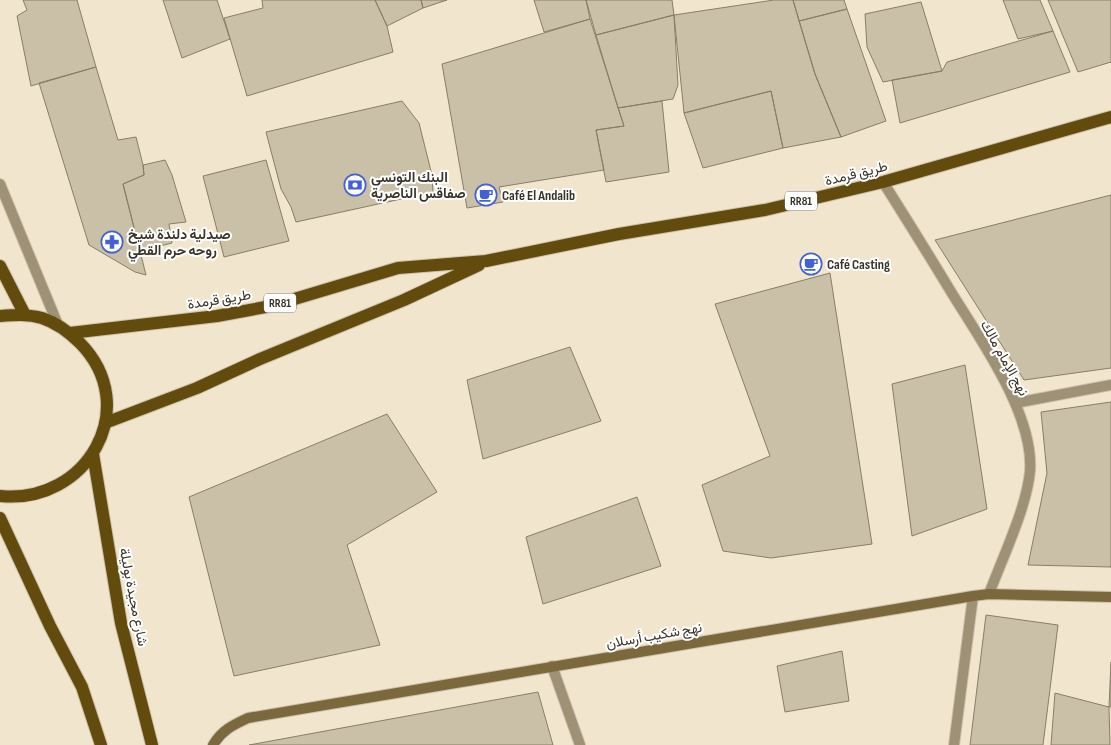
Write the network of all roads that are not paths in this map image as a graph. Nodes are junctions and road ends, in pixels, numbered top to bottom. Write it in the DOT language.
graph roads {
  1 [pos="1111,117"];
  2 [pos="883,182"];
  3 [pos="0,184"];
  4 [pos="486,261"];
  5 [pos="0,266"];
  6 [pos="25,315"];
  7 [pos="0,316"];
  8 [pos="58,325"];
  9 [pos="70,333"];
  10 [pos="1111,385"];
  11 [pos="1015,403"];
  12 [pos="105,423"];
  13 [pos="93,454"];
  14 [pos="0,496"];
  15 [pos="0,518"];
  16 [pos="989,594"];
  17 [pos="973,596"];
  18 [pos="1111,597"];
  19 [pos="552,666"];
  20 [pos="101,745"];
  21 [pos="152,745"];
  22 [pos="213,745"];
  23 [pos="580,745"];
  24 [pos="954,745"];
  1 -- 2 [label="main road, طريق قرمدة / RR81"];
  2 -- 4 [label="main road, طريق قرمدة / RR81"];
  2 -- 11 [label="street, نهج الإمام مالك"];
  3 -- 8 [label="street"];
  4 -- 9 [label="main road, طريق قرمدة / RR81"];
  4 -- 12 [label="main road, طريق قرمدة / RR81"];
  5 -- 6 [label="main road"];
  6 -- 7 [label="main road"];
  6 -- 8 [label="main road"];
  8 -- 9 [label="main road"];
  9 -- 12 [label="main road"];
  10 -- 11 [label="street"];
  11 -- 16 [label="street, نهج الإمام مالك"];
  12 -- 13 [label="main road"];
  13 -- 14 [label="main road"];
  13 -- 21 [label="main road, شارع مجيدة بوليلة"];
  15 -- 20 [label="main road"];
  16 -- 17 [label="street, نهج شكيب أرسلان"];
  16 -- 18 [label="street, نهج شكيب أرسلان"];
  17 -- 19 [label="street, نهج شكيب أرسلان"];
  17 -- 24 [label="street"];
  19 -- 22 [label="street, نهج شكيب أرسلان"];
  19 -- 23 [label="street"];
}
